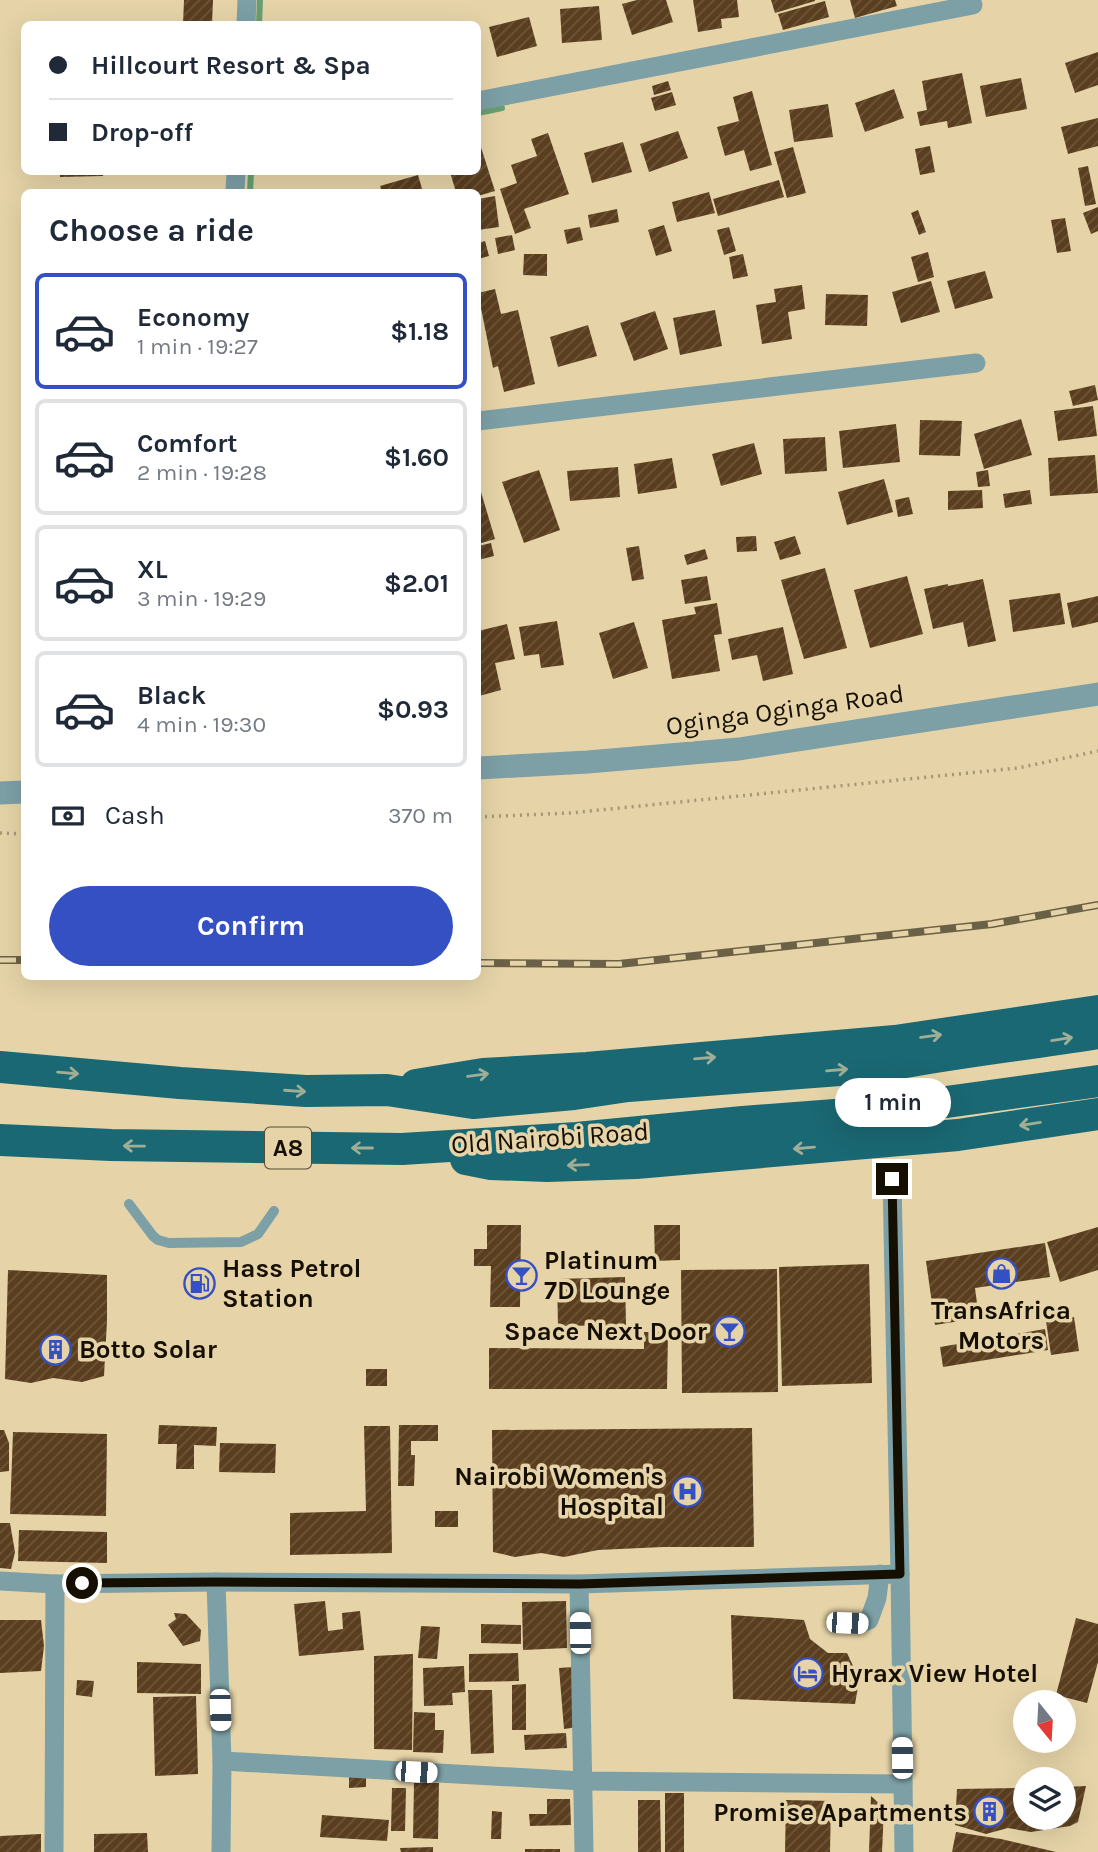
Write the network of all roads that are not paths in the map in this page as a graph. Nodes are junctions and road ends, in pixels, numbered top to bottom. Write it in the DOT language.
graph roads {
  1 [pos="247,0"];
  2 [pos="973,5"];
  3 [pos="246,21"];
  4 [pos="481,100"];
  5 [pos="976,363"];
  6 [pos="481,421"];
  7 [pos="1098,694"];
  8 [pos="481,768"];
  9 [pos="21,792"];
  10 [pos="0,793"];
  11 [pos="1098,1011"];
  12 [pos="1098,1033"];
  13 [pos="0,1067"];
  14 [pos="1098,1081"];
  15 [pos="387,1090"];
  16 [pos="1098,1114"];
  17 [pos="0,1140"];
  18 [pos="402,1149"];
  19 [pos="892,1179"];
  20 [pos="129,1204"];
  21 [pos="274,1211"];
  22 [pos="880,1574"];
  23 [pos="900,1574"];
  24 [pos="0,1581"];
  25 [pos="216,1582"];
  26 [pos="55,1584"];
  27 [pos="579,1584"];
  28 [pos="847,1623"];
  29 [pos="222,1761"];
  30 [pos="583,1780"];
  31 [pos="903,1784"];
  32 [pos="54,1852"];
  33 [pos="221,1852"];
  34 [pos="584,1852"];
  35 [pos="904,1852"];
  1 -- 3 [label="street"];
  2 -- 4 [label="street"];
  5 -- 6 [label="street"];
  7 -- 8 [label="street, Oginga Oginga Road"];
  9 -- 10 [label="street"];
  15 -- 11 [label="highway, one-way"];
  15 -- 12 [label="highway, Old Nairobi Road / A8, one-way"];
  13 -- 15 [label="highway, Old Nairobi Road / A8, one-way"];
  14 -- 18 [label="highway, Old Nairobi Road / A8"];
  16 -- 18 [label="highway, one-way"];
  18 -- 17 [label="highway, Old Nairobi Road / A8, one-way"];
  19 -- 23 [label="street"];
  20 -- 21 [label="lane"];
  22 -- 23 [label="street"];
  22 -- 27 [label="street"];
  22 -- 28 [label="street"];
  23 -- 31 [label="street"];
  24 -- 26 [label="street"];
  25 -- 26 [label="street"];
  25 -- 27 [label="street"];
  25 -- 29 [label="street"];
  26 -- 32 [label="street"];
  27 -- 30 [label="street"];
  29 -- 30 [label="street"];
  29 -- 33 [label="street"];
  30 -- 31 [label="street"];
  30 -- 34 [label="street"];
  31 -- 35 [label="street"];
}
